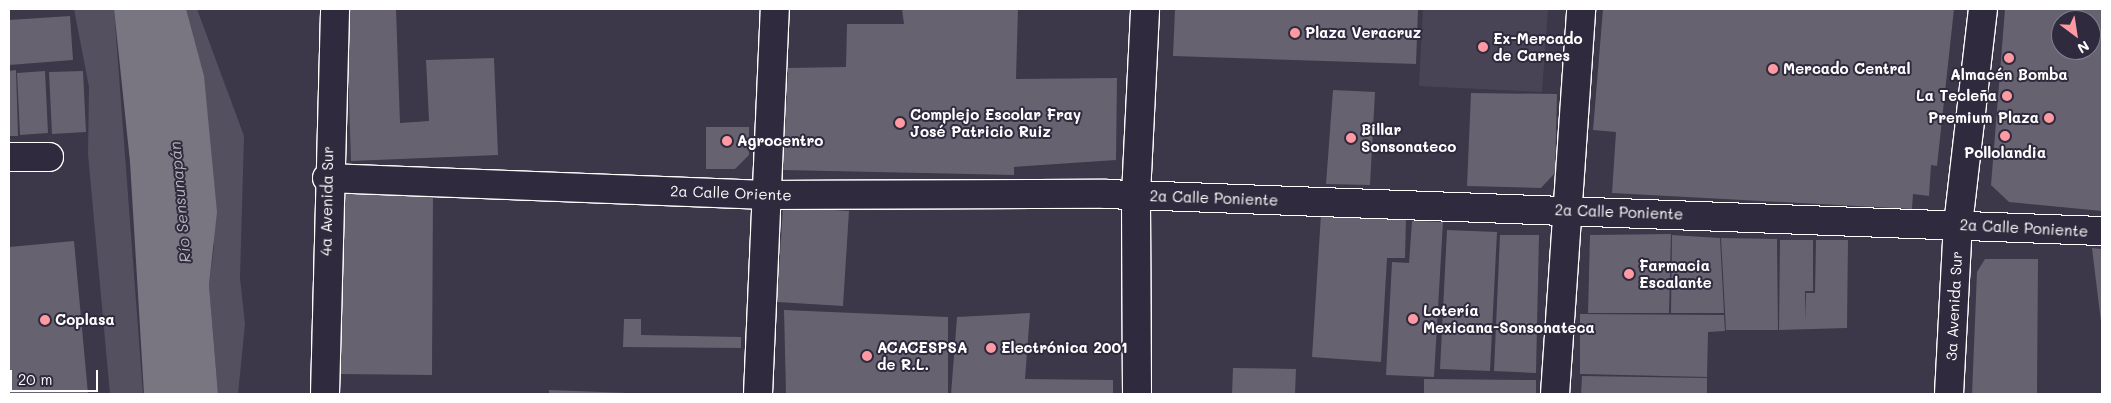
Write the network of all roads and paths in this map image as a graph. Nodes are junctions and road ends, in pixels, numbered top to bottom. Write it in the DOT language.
graph roads {
  1 [pos="335,9"];
  2 [pos="775,9"];
  3 [pos="1145,9"];
  4 [pos="1581,9"];
  5 [pos="1983,9"];
  6 [pos="9,156"];
  7 [pos="49,156"];
  8 [pos="327,178"];
  9 [pos="767,195"];
  10 [pos="1136,195"];
  11 [pos="1566,210"];
  12 [pos="1958,224"];
  13 [pos="2102,231"];
  14 [pos="325,394"];
  15 [pos="758,394"];
  16 [pos="1137,394"];
  17 [pos="1555,394"];
  18 [pos="1949,394"];
  1 -- 8 [label="street, 4a Avenida Sur"];
  2 -- 9 [label="street"];
  3 -- 10 [label="street"];
  4 -- 11 [label="street"];
  5 -- 12 [label="street, 3a Avenida Sur"];
  6 -- 7 [label="street"];
  8 -- 9 [label="street, 2a Calle Oriente"];
  8 -- 14 [label="street, 4a Avenida Sur"];
  9 -- 10 [label="street, 2a Calle Oriente"];
  9 -- 15 [label="street"];
  10 -- 11 [label="street, 2a Calle Poniente"];
  10 -- 16 [label="street"];
  11 -- 12 [label="street, 2a Calle Poniente"];
  11 -- 17 [label="street"];
  12 -- 13 [label="street, 2a Calle Poniente"];
  12 -- 18 [label="street, 3a Avenida Sur"];
}
